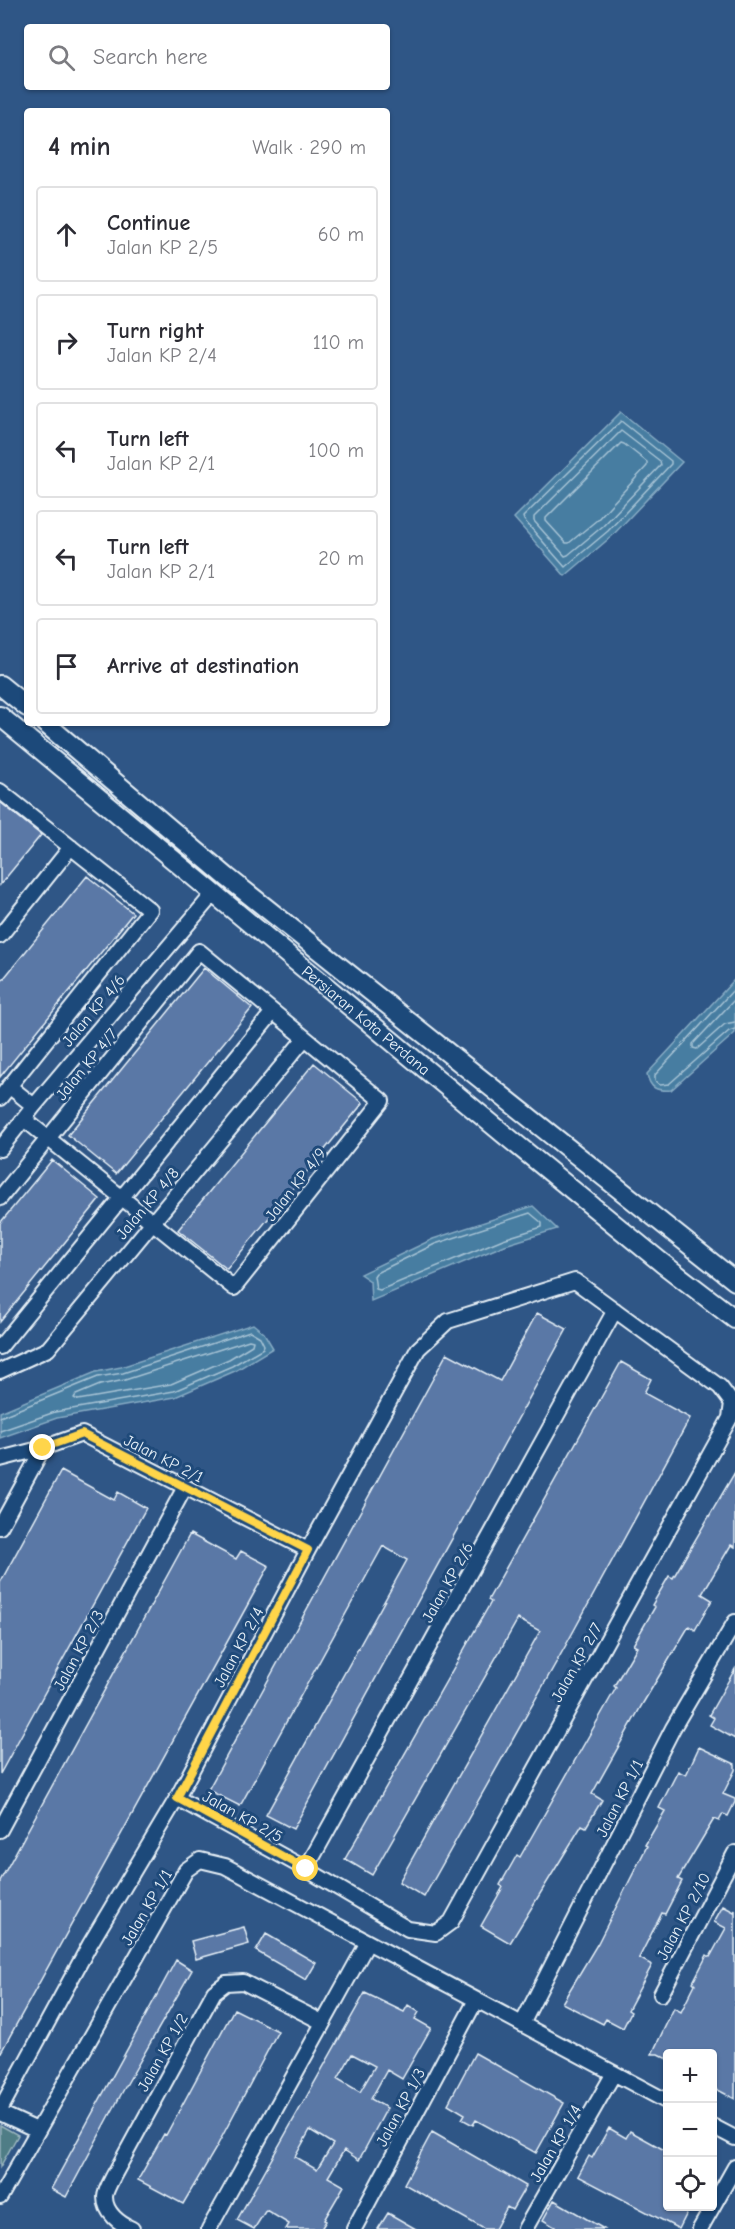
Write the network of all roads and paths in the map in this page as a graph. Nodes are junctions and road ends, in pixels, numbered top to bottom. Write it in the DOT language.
graph roads {
  1 [pos="0,685"];
  2 [pos="24,705"];
  3 [pos="0,716"];
  4 [pos="49,726"];
  5 [pos="0,791"];
  6 [pos="71,847"];
  7 [pos="214,893"];
  8 [pos="0,936"];
  9 [pos="273,1012"];
  10 [pos="305,1038"];
  11 [pos="9,1086"];
  12 [pos="0,1098"];
  13 [pos="34,1106"];
  14 [pos="24,1119"];
  15 [pos="48,1138"];
  16 [pos="0,1149"];
  17 [pos="0,1198"];
  18 [pos="122,1198"];
  19 [pos="153,1223"];
  20 [pos="735,1281"];
  21 [pos="615,1310"];
  22 [pos="735,1319"];
  23 [pos="0,1347"];
  24 [pos="0,1371"];
  25 [pos="43,1448"];
  26 [pos="0,1459"];
  27 [pos="185,1487"];
  28 [pos="0,1527"];
  29 [pos="308,1550"];
  30 [pos="735,1622"];
  31 [pos="177,1798"];
  32 [pos="0,1830"];
  33 [pos="735,1853"];
  34 [pos="306,1869"];
  35 [pos="451,1922"];
  36 [pos="368,1942"];
  37 [pos="661,1994"];
  38 [pos="476,2000"];
  39 [pos="322,2022"];
  40 [pos="522,2024"];
  41 [pos="614,2073"];
  42 [pos="663,2099"];
  43 [pos="0,2111"];
  44 [pos="717,2129"];
  45 [pos="37,2130"];
  46 [pos="735,2138"];
  47 [pos="735,2167"];
  48 [pos="0,2197"];
  49 [pos="132,2229"];
  50 [pos="209,2229"];
  51 [pos="354,2229"];
  52 [pos="525,2229"];
  53 [pos="700,2229"];
  1 -- 2 [label="street"];
  3 -- 7 [label="street, Persiaran Kota Perdana"];
  4 -- 20 [label="street, Persiaran Kota Perdana"];
  5 -- 6 [label="street"];
  6 -- 8 [label="street"];
  6 -- 11 [label="street, Jalan KP 4/6"];
  7 -- 13 [label="street, Jalan KP 4/6"];
  7 -- 22 [label="street, Persiaran Kota Perdana"];
  9 -- 10 [label="street"];
  9 -- 15 [label="street, Jalan KP 4/7"];
  9 -- 18 [label="street, Jalan KP 4/8"];
  10 -- 19 [label="street, Jalan KP 4/8"];
  10 -- 19 [label="street, Jalan KP 4/9"];
  11 -- 12 [label="street, Jalan KP 4/6"];
  11 -- 13 [label="street"];
  13 -- 14 [label="street, Jalan KP 4/6"];
  14 -- 15 [label="street"];
  14 -- 16 [label="street, Jalan KP 4/6"];
  15 -- 17 [label="street, Jalan KP 4/7"];
  15 -- 18 [label="street"];
  18 -- 19 [label="street"];
  18 -- 23 [label="street, Jalan KP 4/8"];
  19 -- 24 [label="street, Jalan KP 4/8"];
  21 -- 29 [label="street, Jalan KP 2/4"];
  21 -- 34 [label="street, Jalan KP 2/6"];
  21 -- 35 [label="street, Jalan KP 2/7"];
  25 -- 26 [label="street, Jalan KP 2/1"];
  25 -- 27 [label="street, Jalan KP 2/1"];
  25 -- 28 [label="street"];
  27 -- 29 [label="street, Jalan KP 2/1"];
  27 -- 32 [label="street, Jalan KP 2/3"];
  29 -- 31 [label="street, Jalan KP 2/4"];
  30 -- 40 [label="street, Jalan KP 1/1"];
  31 -- 34 [label="street, Jalan KP 2/5"];
  31 -- 43 [label="street, Jalan KP 2/4"];
  33 -- 37 [label="street, Jalan KP 2/10"];
  34 -- 35 [label="street, Jalan KP 2/5"];
  36 -- 38 [label="street, Jalan KP 1/1"];
  36 -- 39 [label="street"];
  36 -- 45 [label="street, Jalan KP 1/1"];
  38 -- 40 [label="street, Jalan KP 1/1"];
  38 -- 51 [label="street, Jalan KP 1/3"];
  39 -- 49 [label="street, Jalan KP 1/2"];
  39 -- 50 [label="street"];
  40 -- 41 [label="street, Jalan KP 1/1"];
  41 -- 42 [label="street, Jalan KP 1/1"];
  41 -- 52 [label="street, Jalan KP 1/4"];
  43 -- 45 [label="street"];
  44 -- 46 [label="street"];
  45 -- 48 [label="street, Jalan KP 1/1"];
  47 -- 53 [label="street"];
}
